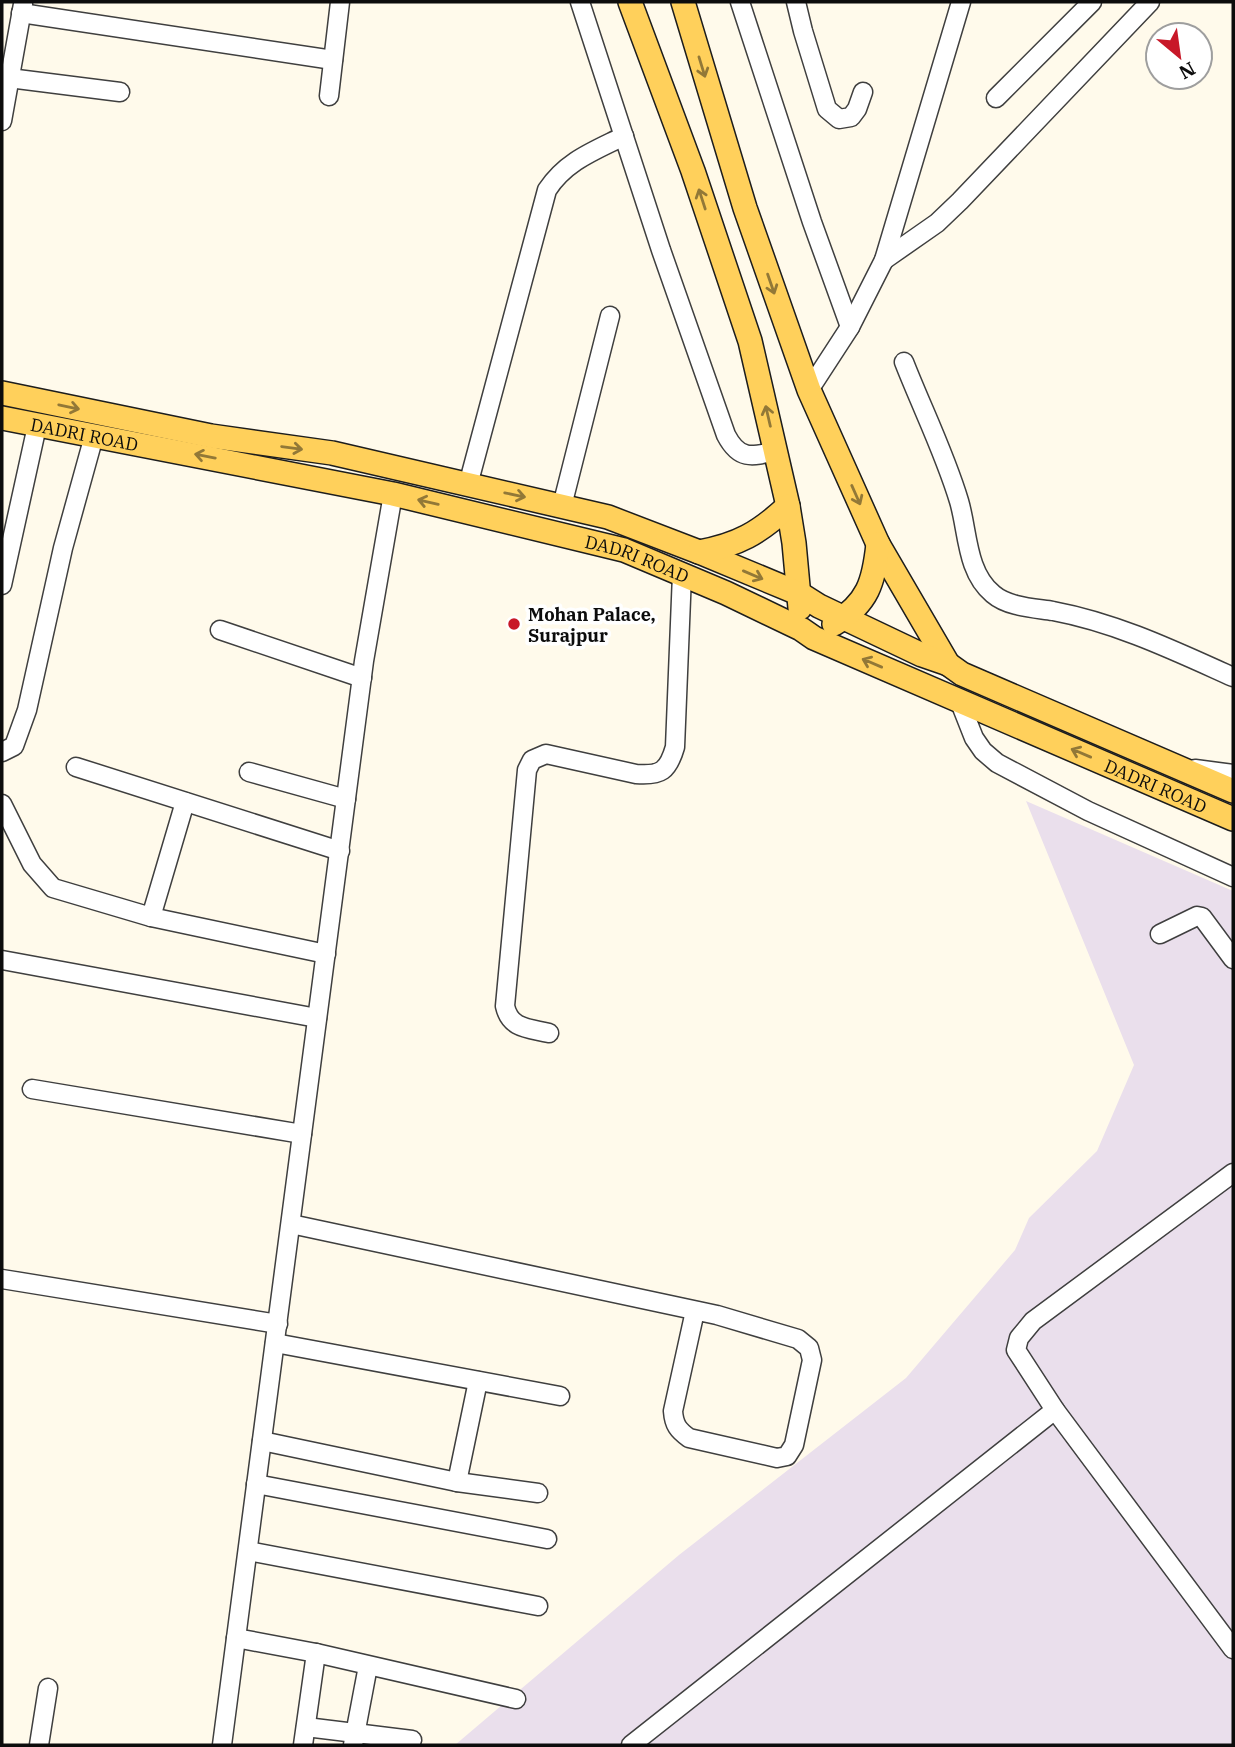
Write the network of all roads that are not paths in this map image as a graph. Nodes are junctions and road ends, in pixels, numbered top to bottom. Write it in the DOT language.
graph roads {
  1 [pos="340,2"];
  2 [pos="580,2"];
  3 [pos="630,2"];
  4 [pos="683,2"];
  5 [pos="740,2"];
  6 [pos="796,2"];
  7 [pos="961,2"];
  8 [pos="1091,2"];
  9 [pos="1150,2"];
  10 [pos="23,7"];
  11 [pos="333,60"];
  12 [pos="9,78"];
  13 [pos="120,92"];
  14 [pos="863,92"];
  15 [pos="329,96"];
  16 [pos="996,98"];
  17 [pos="2,121"];
  18 [pos="624,135"];
  19 [pos="884,260"];
  20 [pos="610,316"];
  21 [pos="850,327"];
  22 [pos="904,362"];
  23 [pos="809,390"];
  24 [pos="2,393"];
  25 [pos="2,418"];
  26 [pos="37,426"];
  27 [pos="93,436"];
  28 [pos="776,451"];
  29 [pos="468,485"];
  30 [pos="393,494"];
  31 [pos="562,506"];
  32 [pos="788,506"];
  33 [pos="878,544"];
  34 [pos="699,552"];
  35 [pos="682,574"];
  36 [pos="2,585"];
  37 [pos="800,594"];
  38 [pos="844,618"];
  39 [pos="220,630"];
  40 [pos="807,633"];
  41 [pos="955,669"];
  42 [pos="1233,677"];
  43 [pos="362,678"];
  44 [pos="959,700"];
  45 [pos="2,752"];
  46 [pos="1177,766"];
  47 [pos="76,767"];
  48 [pos="249,772"];
  49 [pos="1233,774"];
  50 [pos="1233,791"];
  51 [pos="346,799"];
  52 [pos="185,802"];
  53 [pos="2,804"];
  54 [pos="1233,819"];
  55 [pos="340,851"];
  56 [pos="1233,877"];
  57 [pos="151,917"];
  58 [pos="1160,934"];
  59 [pos="326,954"];
  60 [pos="1233,959"];
  61 [pos="2,960"];
  62 [pos="317,1018"];
  63 [pos="549,1033"];
  64 [pos="32,1089"];
  65 [pos="302,1134"];
  66 [pos="1233,1172"];
  67 [pos="291,1224"];
  68 [pos="2,1279"];
  69 [pos="695,1311"];
  70 [pos="278,1324"];
  71 [pos="275,1343"];
  72 [pos="478,1381"];
  73 [pos="560,1396"];
  74 [pos="1055,1410"];
  75 [pos="262,1441"];
  76 [pos="457,1482"];
  77 [pos="257,1484"];
  78 [pos="538,1493"];
  79 [pos="547,1539"];
  80 [pos="248,1551"];
  81 [pos="538,1606"];
  82 [pos="236,1638"];
  83 [pos="1233,1649"];
  84 [pos="316,1653"];
  85 [pos="368,1666"];
  86 [pos="48,1688"];
  87 [pos="516,1699"];
  88 [pos="306,1727"];
  89 [pos="354,1739"];
  90 [pos="412,1740"];
  91 [pos="38,1745"];
  92 [pos="222,1745"];
  93 [pos="303,1745"];
  94 [pos="631,1745"];
  1 -- 11 [label="street"];
  2 -- 18 [label="street"];
  28 -- 3 [label="main road, one-way"];
  4 -- 23 [label="main road, one-way"];
  5 -- 21 [label="street"];
  6 -- 14 [label="street"];
  7 -- 19 [label="street"];
  8 -- 16 [label="street"];
  9 -- 19 [label="street"];
  10 -- 11 [label="street"];
  10 -- 12 [label="street"];
  11 -- 15 [label="street"];
  12 -- 13 [label="street"];
  12 -- 17 [label="street"];
  18 -- 28 [label="street"];
  18 -- 29 [label="street"];
  19 -- 21 [label="street"];
  20 -- 31 [label="street"];
  21 -- 23 [label="street"];
  22 -- 42 [label="street"];
  23 -- 33 [label="main road, one-way"];
  24 -- 29 [label="main road, DADRI ROAD, one-way"];
  25 -- 26 [label="main road, DADRI ROAD"];
  26 -- 27 [label="main road, DADRI ROAD"];
  26 -- 36 [label="street"];
  30 -- 27 [label="main road, DADRI ROAD, one-way"];
  27 -- 45 [label="street"];
  28 -- 32 [label="main road"];
  29 -- 31 [label="main road, DADRI ROAD, one-way"];
  35 -- 30 [label="main road, DADRI ROAD, one-way"];
  30 -- 43 [label="street"];
  31 -- 34 [label="main road, DADRI ROAD"];
  32 -- 34 [label="main road"];
  32 -- 37 [label="main road"];
  33 -- 38 [label="main road"];
  33 -- 41 [label="main road"];
  34 -- 37 [label="main road, DADRI ROAD, one-way"];
  35 -- 40 [label="main road, DADRI ROAD"];
  35 -- 63 [label="street"];
  37 -- 38 [label="main road, DADRI ROAD"];
  37 -- 40 [label="main road"];
  38 -- 40 [label="main road"];
  38 -- 41 [label="main road, DADRI ROAD"];
  39 -- 43 [label="street"];
  44 -- 40 [label="main road, DADRI ROAD, one-way"];
  41 -- 46 [label="main road, DADRI ROAD"];
  43 -- 51 [label="street"];
  54 -- 44 [label="main road, DADRI ROAD, one-way"];
  44 -- 56 [label="street"];
  46 -- 49 [label="street"];
  46 -- 50 [label="main road, DADRI ROAD"];
  47 -- 52 [label="street"];
  48 -- 51 [label="street"];
  51 -- 55 [label="street"];
  52 -- 55 [label="street"];
  52 -- 57 [label="street"];
  53 -- 57 [label="street"];
  55 -- 59 [label="street"];
  57 -- 59 [label="street"];
  58 -- 60 [label="street"];
  59 -- 62 [label="street"];
  61 -- 62 [label="street"];
  62 -- 65 [label="street"];
  64 -- 65 [label="street"];
  65 -- 67 [label="street"];
  66 -- 74 [label="street"];
  67 -- 69 [label="street"];
  67 -- 70 [label="street"];
  68 -- 70 [label="street"];
  69 -- 69 [label="street"];
  70 -- 71 [label="street"];
  71 -- 72 [label="street"];
  71 -- 75 [label="street"];
  72 -- 73 [label="street"];
  72 -- 76 [label="street"];
  74 -- 83 [label="street"];
  74 -- 94 [label="street"];
  75 -- 76 [label="street"];
  75 -- 77 [label="street"];
  76 -- 78 [label="street"];
  77 -- 79 [label="street"];
  77 -- 80 [label="street"];
  80 -- 81 [label="street"];
  80 -- 82 [label="street"];
  82 -- 84 [label="street"];
  82 -- 92 [label="street"];
  84 -- 85 [label="street"];
  84 -- 88 [label="street"];
  85 -- 87 [label="street"];
  85 -- 89 [label="street"];
  86 -- 91 [label="street"];
  88 -- 89 [label="street"];
  88 -- 93 [label="street"];
  89 -- 90 [label="street"];
}
